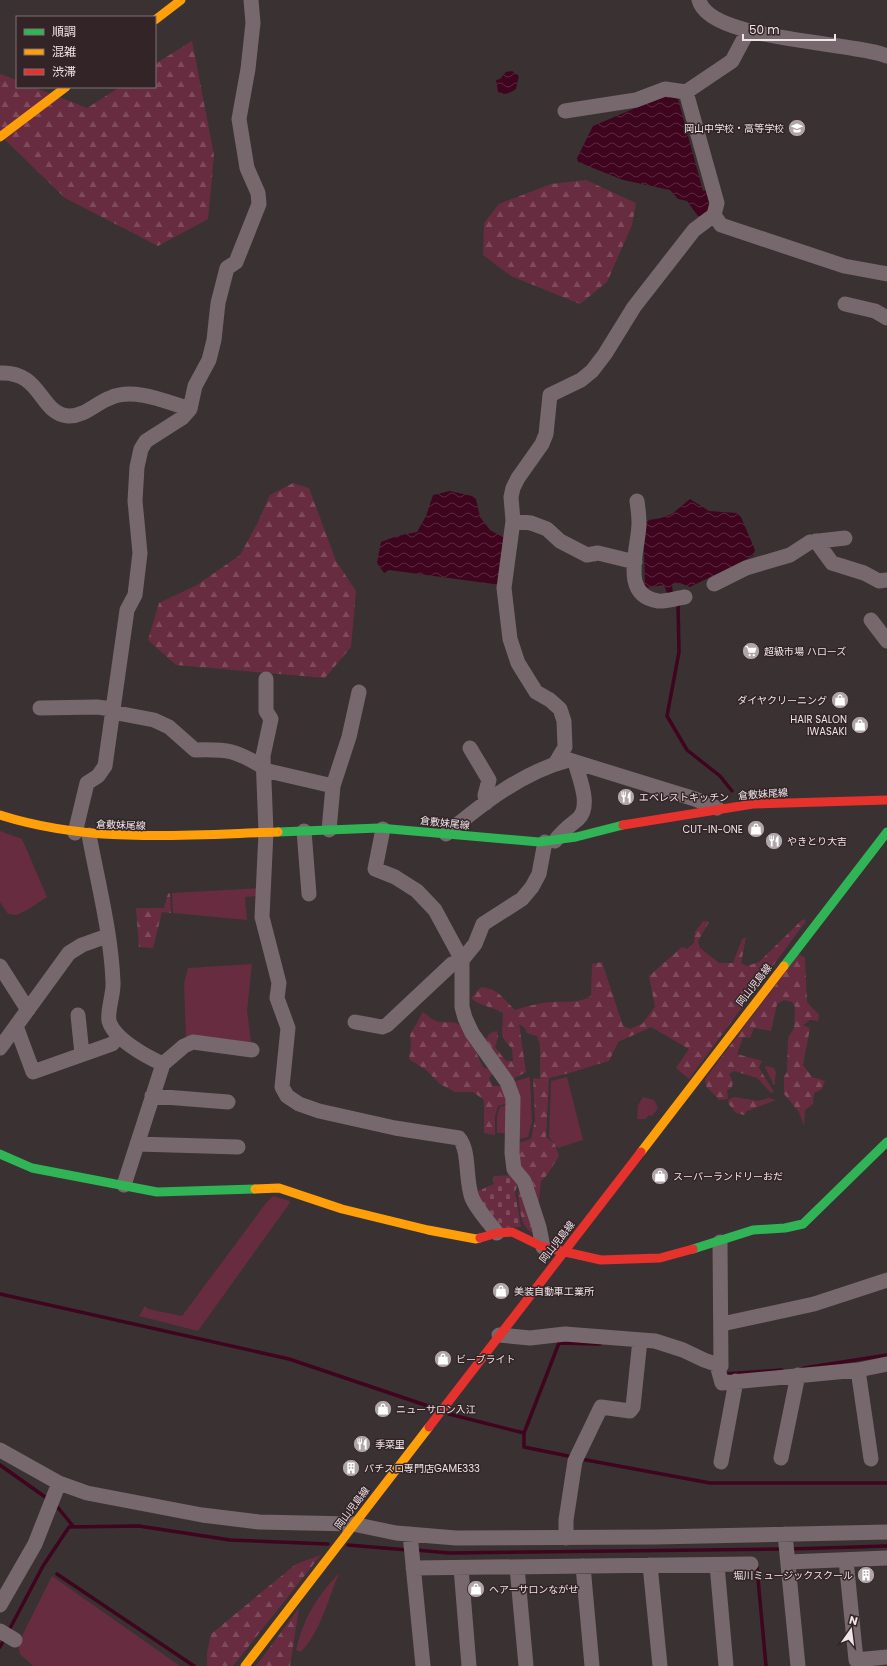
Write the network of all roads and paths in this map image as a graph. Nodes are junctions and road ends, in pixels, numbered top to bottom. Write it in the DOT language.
graph roads {
  1 [pos="181,0"];
  2 [pos="251,0"];
  3 [pos="699,0"];
  4 [pos="156,19"];
  5 [pos="748,31"];
  6 [pos="887,56"];
  7 [pos="65,88"];
  8 [pos="686,92"];
  9 [pos="565,112"];
  10 [pos="0,137"];
  11 [pos="714,215"];
  12 [pos="887,274"];
  13 [pos="845,304"];
  14 [pos="887,318"];
  15 [pos="0,373"];
  16 [pos="190,409"];
  17 [pos="637,501"];
  18 [pos="513,521"];
  19 [pos="845,538"];
  20 [pos="816,541"];
  21 [pos="634,562"];
  22 [pos="887,580"];
  23 [pos="714,584"];
  24 [pos="677,598"];
  25 [pos="871,620"];
  26 [pos="887,641"];
  27 [pos="266,679"];
  28 [pos="359,692"];
  29 [pos="40,708"];
  30 [pos="112,711"];
  31 [pos="470,748"];
  32 [pos="575,762"];
  33 [pos="555,764"];
  34 [pos="264,769"];
  35 [pos="333,786"];
  36 [pos="887,800"];
  37 [pos="486,803"];
  38 [pos="719,809"];
  39 [pos="0,815"];
  40 [pos="383,829"];
  41 [pos="329,830"];
  42 [pos="304,831"];
  43 [pos="266,832"];
  44 [pos="887,832"];
  45 [pos="82,834"];
  46 [pos="446,834"];
  47 [pos="550,841"];
  48 [pos="309,894"];
  49 [pos="108,936"];
  50 [pos="462,960"];
  51 [pos="0,966"];
  52 [pos="28,1010"];
  53 [pos="78,1015"];
  54 [pos="355,1022"];
  55 [pos="16,1026"];
  56 [pos="119,1036"];
  57 [pos="0,1048"];
  58 [pos="252,1050"];
  59 [pos="82,1054"];
  60 [pos="163,1064"];
  61 [pos="152,1096"];
  62 [pos="228,1102"];
  63 [pos="887,1142"];
  64 [pos="137,1144"];
  65 [pos="238,1147"];
  66 [pos="0,1154"];
  67 [pos="124,1185"];
  68 [pos="497,1233"];
  69 [pos="720,1242"];
  70 [pos="543,1247"];
  71 [pos="563,1252"];
  72 [pos="887,1280"];
  73 [pos="722,1324"];
  74 [pos="499,1335"];
  75 [pos="640,1344"];
  76 [pos="887,1364"];
  77 [pos="719,1370"];
  78 [pos="858,1370"];
  79 [pos="798,1375"];
  80 [pos="736,1381"];
  81 [pos="0,1450"];
  82 [pos="781,1458"];
  83 [pos="870,1459"];
  84 [pos="721,1462"];
  85 [pos="59,1483"];
  86 [pos="350,1529"];
  87 [pos="887,1532"];
  88 [pos="410,1537"];
  89 [pos="566,1538"];
  90 [pos="786,1548"];
  91 [pos="887,1558"];
  92 [pos="846,1560"];
  93 [pos="412,1561"];
  94 [pos="751,1564"];
  95 [pos="650,1565"];
  96 [pos="716,1565"];
  97 [pos="583,1566"];
  98 [pos="517,1567"];
  99 [pos="461,1568"];
  100 [pos="0,1605"];
  101 [pos="887,1657"];
  102 [pos="245,1666"];
  103 [pos="423,1666"];
  104 [pos="469,1666"];
  105 [pos="526,1666"];
  106 [pos="592,1666"];
  107 [pos="660,1666"];
  108 [pos="726,1666"];
  109 [pos="798,1666"];
  1 -- 4 [label="main road"];
  2 -- 16 [label="street"];
  3 -- 5 [label="street"];
  5 -- 6 [label="street"];
  5 -- 8 [label="street"];
  7 -- 10 [label="main road"];
  8 -- 9 [label="street"];
  8 -- 11 [label="street"];
  11 -- 12 [label="street"];
  11 -- 18 [label="street"];
  13 -- 14 [label="street"];
  15 -- 16 [label="street"];
  16 -- 30 [label="street"];
  17 -- 21 [label="street"];
  18 -- 21 [label="street"];
  18 -- 33 [label="street"];
  19 -- 20 [label="street"];
  20 -- 22 [label="street"];
  20 -- 23 [label="street"];
  21 -- 24 [label="street"];
  25 -- 26 [label="street"];
  27 -- 34 [label="street"];
  28 -- 35 [label="street"];
  29 -- 30 [label="street"];
  30 -- 34 [label="street"];
  30 -- 45 [label="street"];
  31 -- 37 [label="street"];
  32 -- 33 [label="street"];
  32 -- 38 [label="street"];
  32 -- 47 [label="street"];
  33 -- 37 [label="street"];
  34 -- 35 [label="street"];
  34 -- 43 [label="street"];
  35 -- 41 [label="street"];
  36 -- 38 [label="main road, 倉敷妹尾線"];
  37 -- 46 [label="street"];
  38 -- 47 [label="main road, 倉敷妹尾線"];
  39 -- 45 [label="main road, 倉敷妹尾線"];
  40 -- 41 [label="main road, 倉敷妹尾線"];
  40 -- 46 [label="main road, 倉敷妹尾線"];
  40 -- 50 [label="street"];
  41 -- 42 [label="main road, 倉敷妹尾線"];
  42 -- 43 [label="main road, 倉敷妹尾線"];
  42 -- 48 [label="street"];
  43 -- 45 [label="main road, 倉敷妹尾線"];
  43 -- 68 [label="street"];
  44 -- 71 [label="main road, 岡山児島線"];
  45 -- 49 [label="street"];
  46 -- 47 [label="main road, 倉敷妹尾線"];
  47 -- 50 [label="street"];
  49 -- 52 [label="street"];
  49 -- 56 [label="street"];
  50 -- 54 [label="street"];
  50 -- 70 [label="street"];
  51 -- 52 [label="street"];
  52 -- 55 [label="street"];
  53 -- 59 [label="street"];
  55 -- 57 [label="street"];
  55 -- 59 [label="street"];
  56 -- 59 [label="street"];
  56 -- 60 [label="street"];
  58 -- 60 [label="street"];
  60 -- 61 [label="street"];
  61 -- 62 [label="street"];
  61 -- 64 [label="street"];
  63 -- 69 [label="main road"];
  64 -- 65 [label="street"];
  64 -- 67 [label="street"];
  66 -- 67 [label="main road"];
  67 -- 68 [label="main road"];
  68 -- 70 [label="main road"];
  69 -- 71 [label="main road"];
  69 -- 73 [label="street"];
  70 -- 71 [label="main road"];
  71 -- 74 [label="main road, 岡山児島線"];
  72 -- 73 [label="street"];
  73 -- 77 [label="street"];
  74 -- 75 [label="street"];
  74 -- 86 [label="main road, 岡山児島線"];
  75 -- 77 [label="street"];
  75 -- 89 [label="street"];
  76 -- 78 [label="street"];
  77 -- 80 [label="street"];
  78 -- 79 [label="street"];
  78 -- 83 [label="street"];
  79 -- 80 [label="street"];
  79 -- 82 [label="street"];
  80 -- 84 [label="street"];
  81 -- 85 [label="street"];
  85 -- 86 [label="street"];
  85 -- 100 [label="street"];
  86 -- 88 [label="street"];
  86 -- 102 [label="main road, 岡山児島線"];
  87 -- 90 [label="street"];
  88 -- 89 [label="street"];
  88 -- 93 [label="street"];
  89 -- 90 [label="street"];
  90 -- 92 [label="street"];
  90 -- 109 [label="street"];
  91 -- 92 [label="street"];
  92 -- 101 [label="street"];
  93 -- 99 [label="street"];
  93 -- 103 [label="street"];
  94 -- 96 [label="street"];
  95 -- 96 [label="street"];
  95 -- 97 [label="street"];
  95 -- 107 [label="street"];
  96 -- 108 [label="street"];
  97 -- 98 [label="street"];
  97 -- 106 [label="street"];
  98 -- 99 [label="street"];
  98 -- 105 [label="street"];
  99 -- 104 [label="street"];
}
